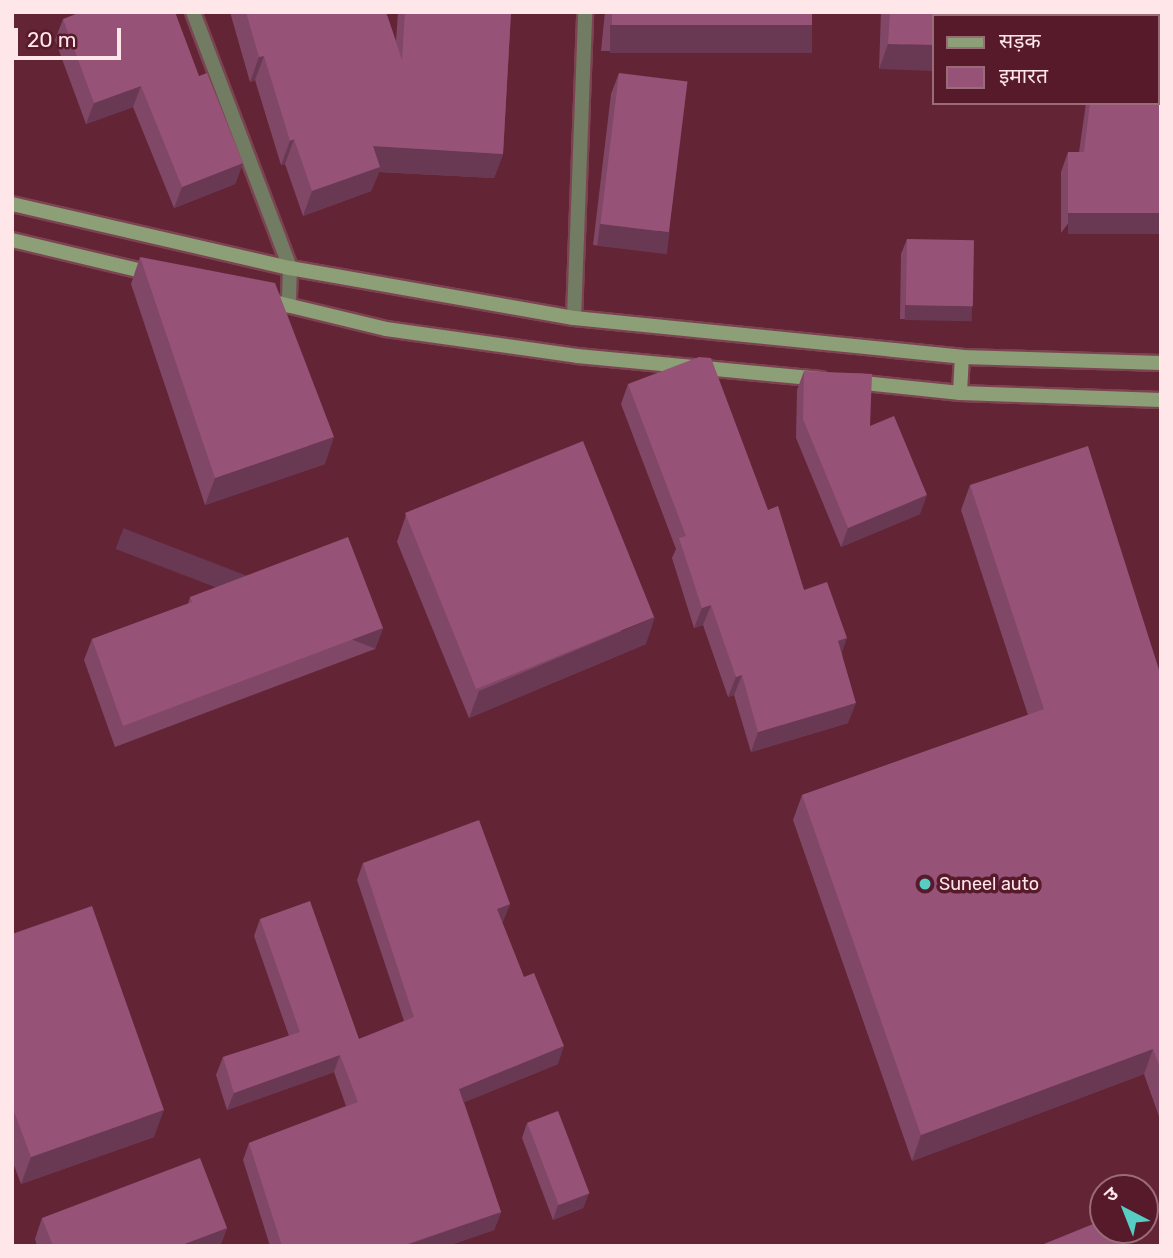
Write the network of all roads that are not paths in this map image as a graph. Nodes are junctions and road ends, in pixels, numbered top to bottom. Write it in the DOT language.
graph roads {
  1 [pos="193,12"];
  2 [pos="585,12"];
  3 [pos="12,204"];
  4 [pos="12,240"];
  5 [pos="289,268"];
  6 [pos="171,278"];
  7 [pos="250,296"];
  8 [pos="289,306"];
  9 [pos="574,318"];
  10 [pos="962,357"];
  11 [pos="1161,363"];
  12 [pos="960,393"];
  13 [pos="1161,400"];
  1 -- 5 [label="street"];
  2 -- 9 [label="street"];
  3 -- 5 [label="street"];
  4 -- 6 [label="street"];
  5 -- 8 [label="street"];
  5 -- 9 [label="street"];
  7 -- 8 [label="street"];
  8 -- 12 [label="street"];
  9 -- 10 [label="street"];
  10 -- 11 [label="street"];
  10 -- 12 [label="street"];
  12 -- 13 [label="street"];
}
